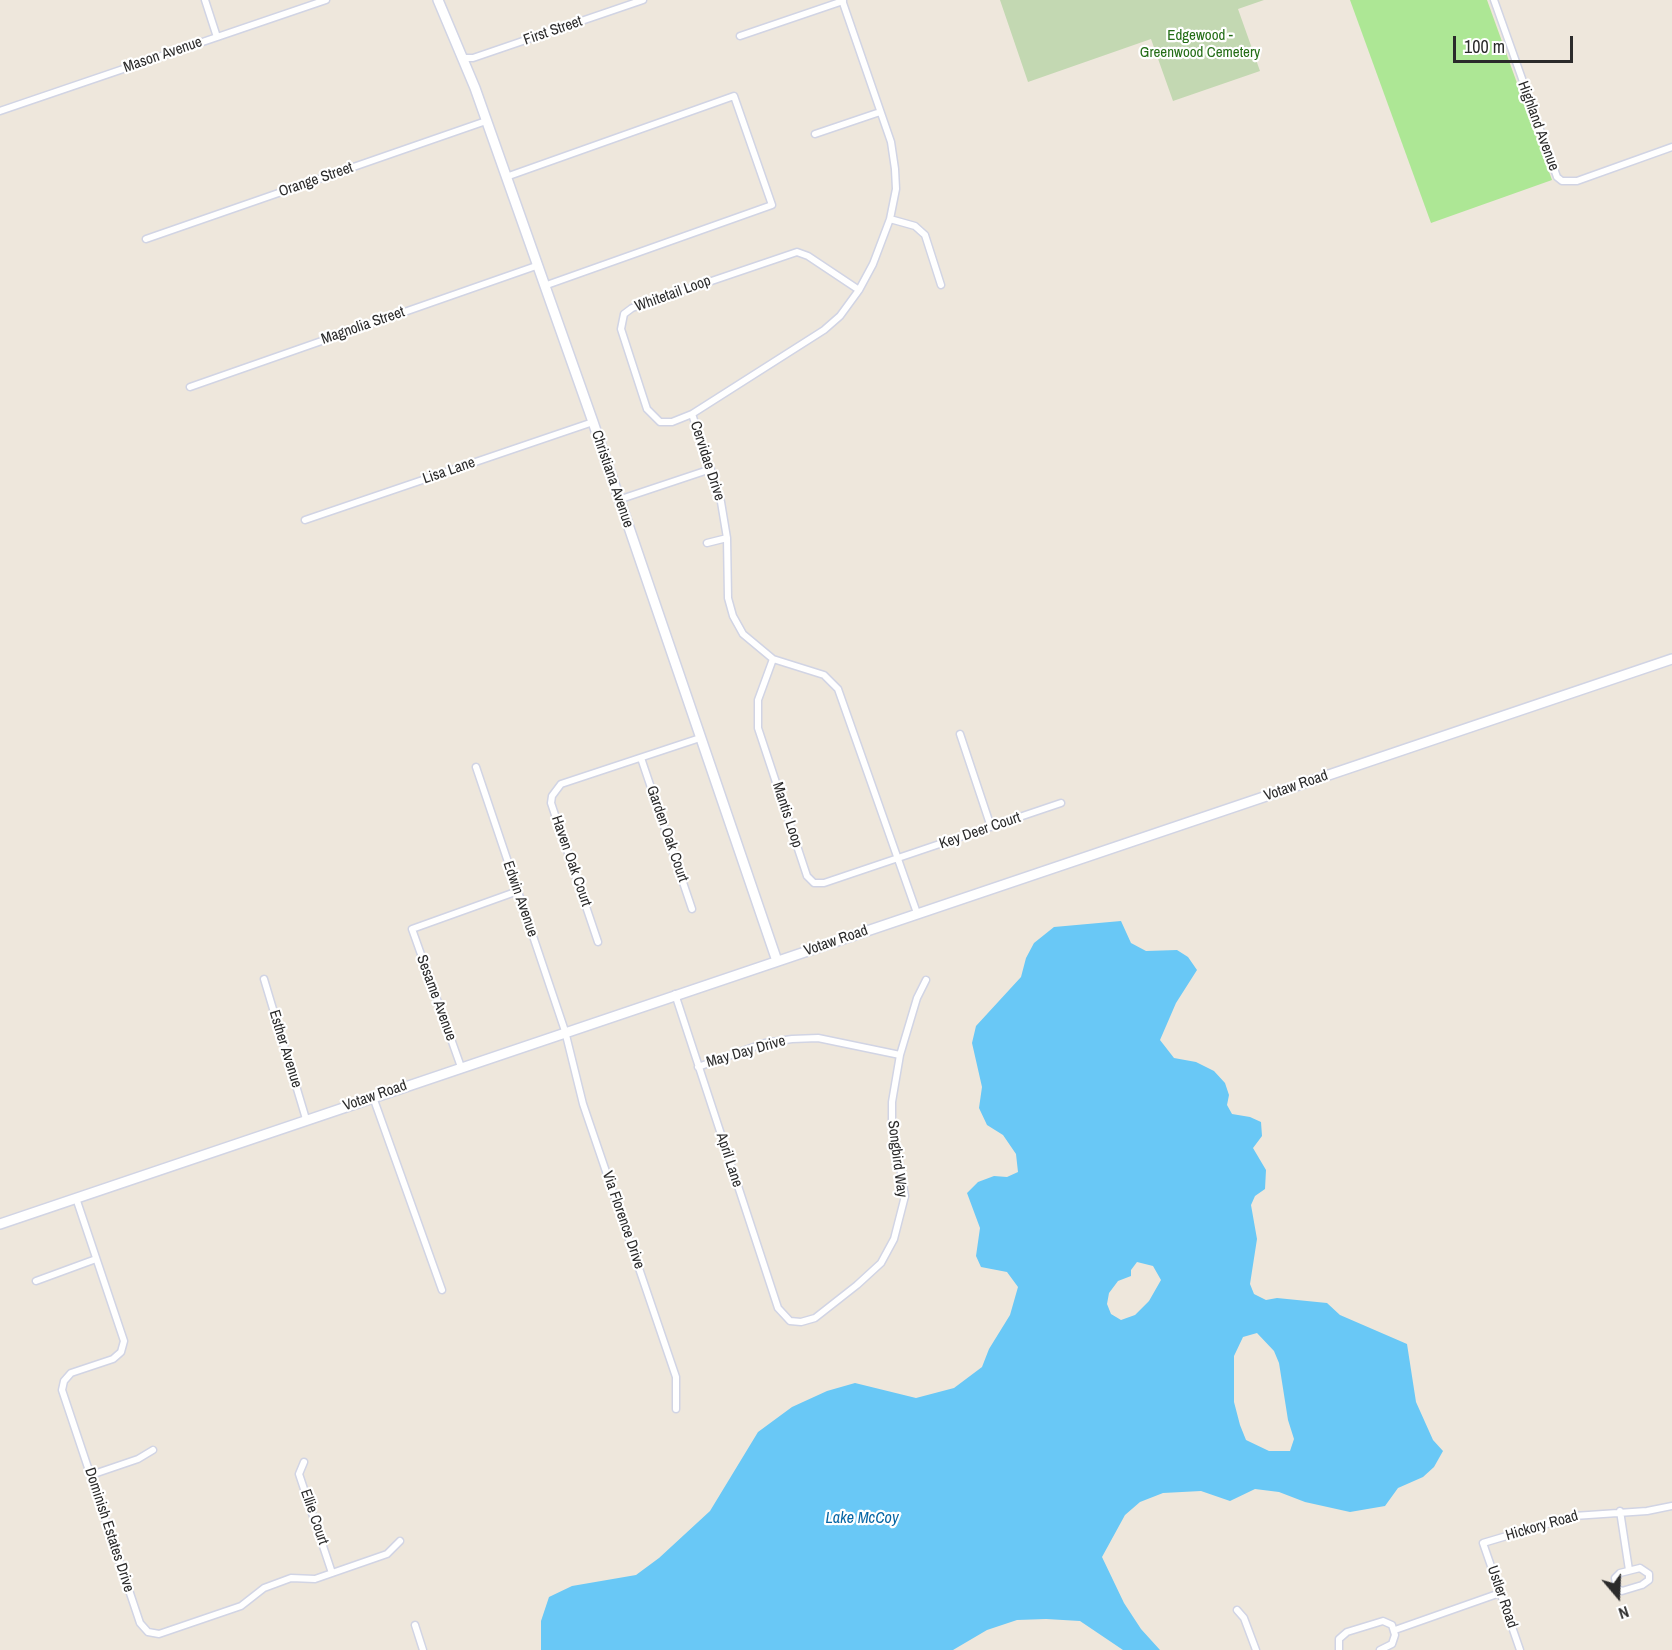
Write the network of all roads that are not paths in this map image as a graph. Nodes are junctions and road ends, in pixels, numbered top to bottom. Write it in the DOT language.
graph roads {
  1 [pos="205,0"];
  2 [pos="326,0"];
  3 [pos="438,0"];
  4 [pos="643,0"];
  5 [pos="1494,0"];
  6 [pos="842,1"];
  7 [pos="740,36"];
  8 [pos="217,37"];
  9 [pos="462,58"];
  10 [pos="0,111"];
  11 [pos="880,112"];
  12 [pos="486,122"];
  13 [pos="815,134"];
  14 [pos="1672,147"];
  15 [pos="506,177"];
  16 [pos="890,219"];
  17 [pos="146,239"];
  18 [pos="536,266"];
  19 [pos="940,285"];
  20 [pos="543,286"];
  21 [pos="859,290"];
  22 [pos="190,387"];
  23 [pos="692,414"];
  24 [pos="592,422"];
  25 [pos="711,469"];
  26 [pos="618,500"];
  27 [pos="305,520"];
  28 [pos="727,538"];
  29 [pos="707,543"];
  30 [pos="773,659"];
  31 [pos="1672,659"];
  32 [pos="960,734"];
  33 [pos="700,738"];
  34 [pos="641,758"];
  35 [pos="476,767"];
  36 [pos="1061,803"];
  37 [pos="991,827"];
  38 [pos="899,858"];
  39 [pos="518,891"];
  40 [pos="692,909"];
  41 [pos="917,913"];
  42 [pos="598,942"];
  43 [pos="777,961"];
  44 [pos="264,979"];
  45 [pos="926,980"];
  46 [pos="675,994"];
  47 [pos="565,1031"];
  48 [pos="900,1055"];
  49 [pos="461,1067"];
  50 [pos="698,1067"];
  51 [pos="373,1096"];
  52 [pos="306,1119"];
  53 [pos="76,1198"];
  54 [pos="0,1224"];
  55 [pos="96,1259"];
  56 [pos="36,1281"];
  57 [pos="442,1290"];
  58 [pos="790,1321"];
  59 [pos="676,1409"];
  60 [pos="153,1450"];
  61 [pos="304,1462"];
  62 [pos="91,1475"];
  63 [pos="1672,1506"];
  64 [pos="1620,1511"];
  65 [pos="400,1541"];
  66 [pos="1484,1544"];
  67 [pos="1629,1570"];
  68 [pos="332,1573"];
  69 [pos="1500,1593"];
  70 [pos="1238,1610"];
  71 [pos="415,1624"];
  72 [pos="1395,1630"];
  73 [pos="423,1650"];
  74 [pos="1256,1650"];
  75 [pos="1339,1650"];
  76 [pos="1380,1650"];
  77 [pos="1520,1650"];
  1 -- 8 [label="street"];
  2 -- 8 [label="street, Mason Avenue"];
  3 -- 9 [label="street, Christiana Avenue"];
  4 -- 9 [label="street, First Street"];
  5 -- 14 [label="street, Highland Avenue"];
  6 -- 7 [label="street"];
  6 -- 11 [label="street, Cervidae Drive"];
  8 -- 10 [label="street, Mason Avenue"];
  9 -- 12 [label="street, Christiana Avenue"];
  11 -- 13 [label="street"];
  11 -- 16 [label="street, Cervidae Drive"];
  12 -- 15 [label="street, Christiana Avenue"];
  12 -- 17 [label="street, Orange Street"];
  15 -- 18 [label="street, Christiana Avenue"];
  15 -- 20 [label="street"];
  16 -- 19 [label="street"];
  16 -- 21 [label="street, Cervidae Drive"];
  18 -- 20 [label="street, Christiana Avenue"];
  18 -- 22 [label="street, Magnolia Street"];
  20 -- 24 [label="street, Christiana Avenue"];
  21 -- 23 [label="street, Cervidae Drive"];
  21 -- 23 [label="street, Whitetail Loop"];
  23 -- 25 [label="street, Cervidae Drive"];
  24 -- 26 [label="street, Christiana Avenue"];
  24 -- 27 [label="street, Lisa Lane"];
  25 -- 26 [label="street"];
  25 -- 28 [label="street, Cervidae Drive"];
  26 -- 33 [label="street, Christiana Avenue"];
  28 -- 29 [label="street"];
  28 -- 30 [label="street, Cervidae Drive"];
  30 -- 38 [label="street, Cervidae Drive"];
  30 -- 38 [label="street, Mantis Loop"];
  31 -- 41 [label="street, Votaw Road"];
  32 -- 37 [label="street"];
  33 -- 34 [label="street, Haven Oak Court"];
  33 -- 43 [label="street, Christiana Avenue"];
  34 -- 40 [label="street, Garden Oak Court"];
  34 -- 42 [label="street, Haven Oak Court"];
  35 -- 39 [label="street, Edwin Avenue"];
  36 -- 37 [label="street, Key Deer Court"];
  37 -- 38 [label="street, Key Deer Court"];
  38 -- 41 [label="street, Cervidae Drive"];
  39 -- 47 [label="street, Edwin Avenue"];
  39 -- 49 [label="street, Sesame Avenue"];
  41 -- 43 [label="street, Votaw Road"];
  43 -- 46 [label="street, Votaw Road"];
  44 -- 52 [label="street, Esther Avenue"];
  45 -- 48 [label="street, Songbird Way"];
  46 -- 47 [label="street, Votaw Road"];
  46 -- 50 [label="street, April Lane"];
  47 -- 49 [label="street, Votaw Road"];
  47 -- 59 [label="street, Via Florence Drive"];
  48 -- 50 [label="street, May Day Drive"];
  48 -- 58 [label="street, Songbird Way"];
  49 -- 51 [label="street, Votaw Road"];
  50 -- 58 [label="street, April Lane"];
  51 -- 52 [label="street, Votaw Road"];
  51 -- 57 [label="street"];
  52 -- 53 [label="street, Votaw Road"];
  53 -- 54 [label="street, Votaw Road"];
  53 -- 55 [label="street, Dominish Estates Drive"];
  55 -- 56 [label="street"];
  55 -- 62 [label="street, Dominish Estates Drive"];
  60 -- 62 [label="street"];
  61 -- 68 [label="street, Ellie Court"];
  62 -- 68 [label="street, Dominish Estates Drive"];
  63 -- 64 [label="street, Hickory Road"];
  64 -- 66 [label="street, Hickory Road"];
  64 -- 67 [label="street"];
  65 -- 68 [label="street, Dominish Estates Drive"];
  66 -- 69 [label="street, Ustler Road"];
  67 -- 67 [label="street"];
  69 -- 72 [label="street"];
  69 -- 77 [label="street, Ustler Road"];
  70 -- 74 [label="street"];
  71 -- 73 [label="street"];
  72 -- 75 [label="street"];
  72 -- 76 [label="street"];
}
